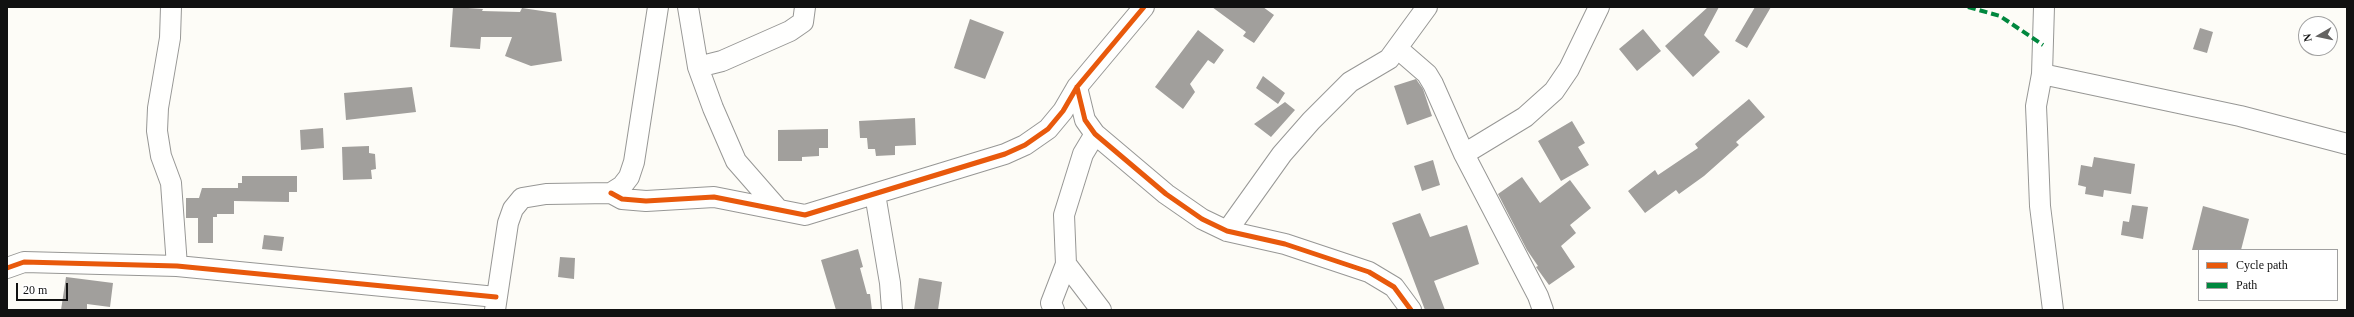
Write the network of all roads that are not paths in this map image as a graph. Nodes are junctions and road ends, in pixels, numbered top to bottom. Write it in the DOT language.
graph roads {
  1 [pos="171,7"];
  2 [pos="658,7"];
  3 [pos="688,7"];
  4 [pos="806,7"];
  5 [pos="1144,7"];
  6 [pos="1427,7"];
  7 [pos="1599,7"];
  8 [pos="2044,7"];
  9 [pos="1397,48"];
  10 [pos="698,67"];
  11 [pos="2042,74"];
  12 [pos="1077,87"];
  13 [pos="1095,134"];
  14 [pos="2347,144"];
  15 [pos="1464,154"];
  16 [pos="611,193"];
  17 [pos="875,194"];
  18 [pos="778,209"];
  19 [pos="1227,231"];
  20 [pos="1066,264"];
  21 [pos="177,266"];
  22 [pos="7,268"];
  23 [pos="495,303"];
  24 [pos="892,310"];
  25 [pos="1054,310"];
  26 [pos="1101,310"];
  27 [pos="1411,310"];
  28 [pos="1542,310"];
  29 [pos="2053,310"];
  1 -- 21 [label="street"];
  2 -- 16 [label="street"];
  3 -- 10 [label="street"];
  4 -- 10 [label="street"];
  5 -- 12 [label="street"];
  6 -- 9 [label="street"];
  7 -- 15 [label="street"];
  8 -- 11 [label="street"];
  9 -- 15 [label="street"];
  9 -- 19 [label="street"];
  10 -- 18 [label="street"];
  11 -- 14 [label="street"];
  11 -- 29 [label="street"];
  12 -- 13 [label="street"];
  12 -- 17 [label="street"];
  13 -- 19 [label="street"];
  13 -- 20 [label="street"];
  15 -- 28 [label="street"];
  16 -- 18 [label="street"];
  16 -- 23 [label="street"];
  17 -- 18 [label="street"];
  17 -- 24 [label="street"];
  19 -- 27 [label="street"];
  20 -- 25 [label="street"];
  20 -- 26 [label="street"];
  21 -- 22 [label="street"];
  21 -- 23 [label="street"];
}
